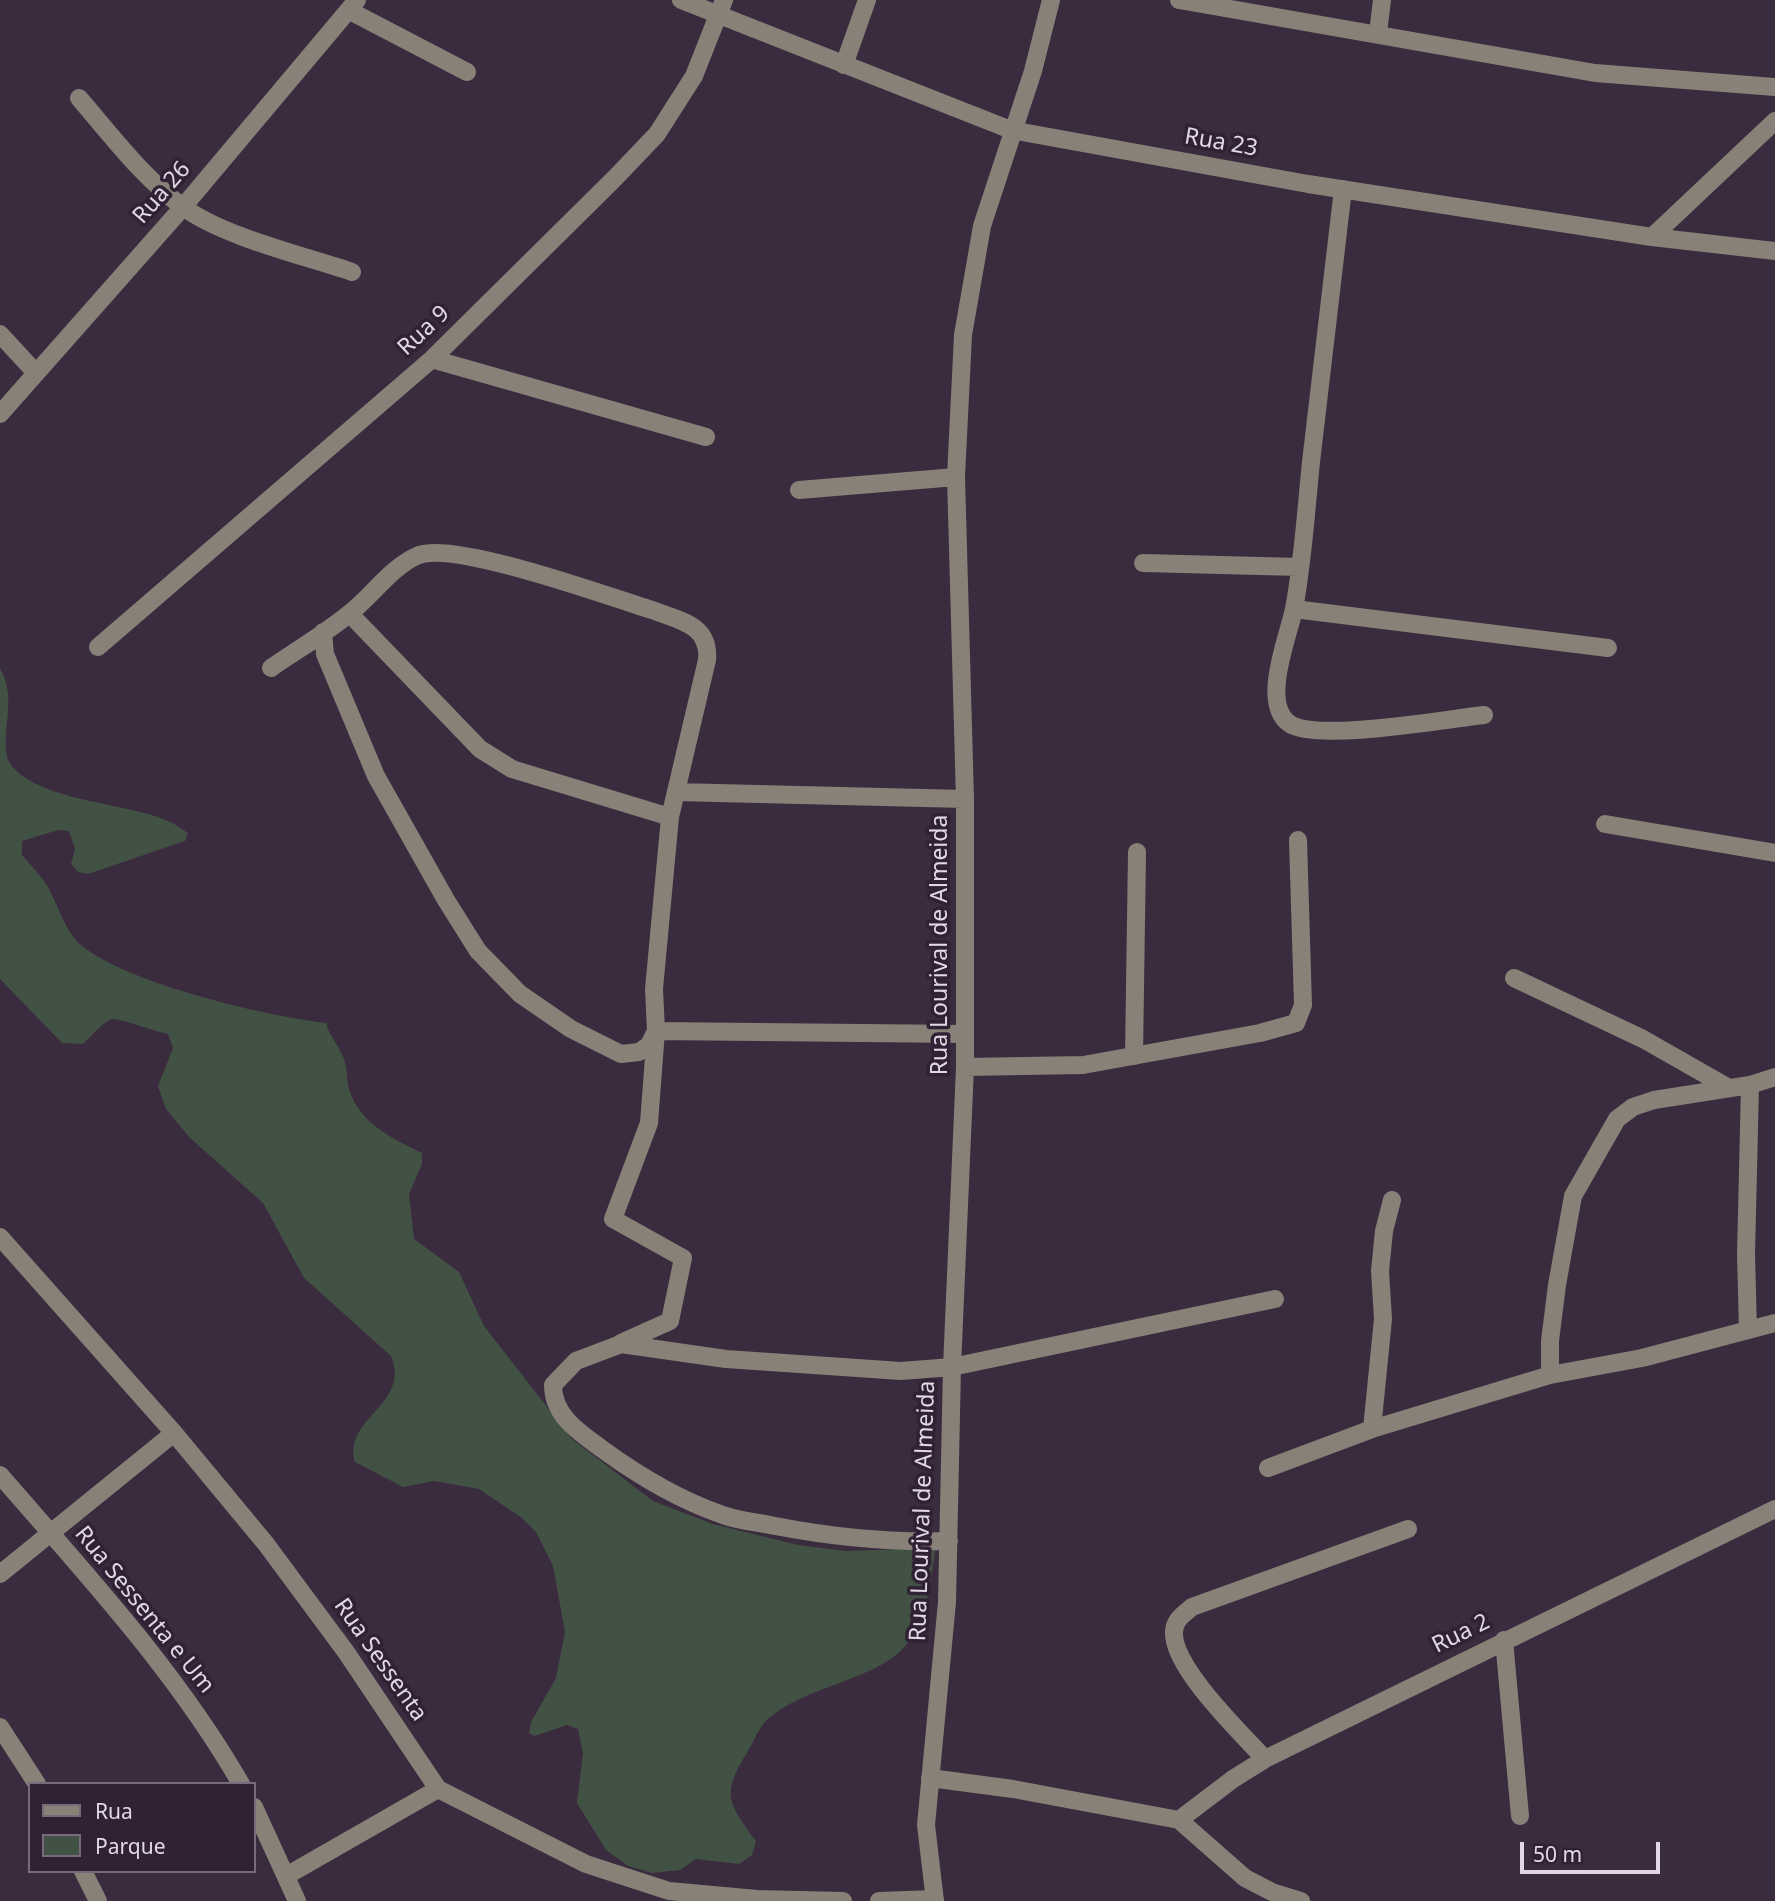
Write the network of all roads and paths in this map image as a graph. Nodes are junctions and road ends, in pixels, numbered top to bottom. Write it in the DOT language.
graph roads {
  1 [pos="681,0"];
  2 [pos="867,0"];
  3 [pos="1051,0"];
  4 [pos="1179,0"];
  5 [pos="1382,0"];
  6 [pos="354,5"];
  7 [pos="721,7"];
  8 [pos="1378,33"];
  9 [pos="844,65"];
  10 [pos="467,72"];
  11 [pos="1775,87"];
  12 [pos="79,98"];
  13 [pos="1775,121"];
  14 [pos="1011,130"];
  15 [pos="1343,189"];
  16 [pos="183,207"];
  17 [pos="1652,237"];
  18 [pos="1775,251"];
  19 [pos="352,272"];
  20 [pos="0,334"];
  21 [pos="432,359"];
  22 [pos="36,373"];
  23 [pos="0,414"];
  24 [pos="706,437"];
  25 [pos="956,477"];
  26 [pos="799,490"];
  27 [pos="1143,563"];
  28 [pos="1299,567"];
  29 [pos="1294,609"];
  30 [pos="350,614"];
  31 [pos="323,632"];
  32 [pos="98,647"];
  33 [pos="1608,648"];
  34 [pos="271,668"];
  35 [pos="1484,715"];
  36 [pos="676,792"];
  37 [pos="965,799"];
  38 [pos="670,817"];
  39 [pos="1605,824"];
  40 [pos="1298,840"];
  41 [pos="1138,852"];
  42 [pos="1775,853"];
  43 [pos="1514,978"];
  44 [pos="656,1031"];
  45 [pos="964,1034"];
  46 [pos="1135,1056"];
  47 [pos="965,1067"];
  48 [pos="1775,1077"];
  49 [pos="1750,1085"];
  50 [pos="1729,1088"];
  51 [pos="1392,1200"];
  52 [pos="0,1237"];
  53 [pos="1275,1299"];
  54 [pos="1775,1323"];
  55 [pos="1748,1330"];
  56 [pos="615,1345"];
  57 [pos="952,1367"];
  58 [pos="1550,1375"];
  59 [pos="1372,1429"];
  60 [pos="174,1433"];
  61 [pos="1268,1468"];
  62 [pos="0,1475"];
  63 [pos="1775,1509"];
  64 [pos="1408,1529"];
  65 [pos="51,1534"];
  66 [pos="949,1541"];
  67 [pos="0,1574"];
  68 [pos="1504,1640"];
  69 [pos="0,1727"];
  70 [pos="1265,1759"];
  71 [pos="930,1778"];
  72 [pos="36,1782"];
  73 [pos="240,1782"];
  74 [pos="438,1789"];
  75 [pos="256,1811"];
  76 [pos="1520,1816"];
  77 [pos="1179,1820"];
  78 [pos="84,1873"];
  79 [pos="286,1876"];
  80 [pos="935,1900"];
  81 [pos="98,1901"];
  82 [pos="296,1901"];
  83 [pos="843,1901"];
  84 [pos="879,1901"];
  85 [pos="1301,1901"];
  1 -- 7 [label="street, Rua 23"];
  2 -- 9 [label="street"];
  3 -- 14 [label="street, Rua Lourival de Almeida"];
  4 -- 8 [label="street"];
  5 -- 8 [label="street"];
  6 -- 10 [label="street"];
  6 -- 16 [label="street, Rua 26"];
  7 -- 9 [label="street, Rua 23"];
  7 -- 21 [label="street, Rua 9"];
  8 -- 11 [label="street"];
  9 -- 14 [label="street, Rua 23"];
  12 -- 16 [label="street"];
  13 -- 17 [label="street"];
  14 -- 15 [label="street, Rua 23"];
  14 -- 25 [label="street, Rua Lourival de Almeida"];
  15 -- 17 [label="street, Rua 23"];
  15 -- 28 [label="street"];
  16 -- 19 [label="street"];
  16 -- 22 [label="street, Rua 26"];
  17 -- 18 [label="street, Rua 23"];
  20 -- 22 [label="street"];
  21 -- 24 [label="street"];
  21 -- 32 [label="street, Rua 9"];
  22 -- 23 [label="street, Rua 26"];
  25 -- 26 [label="street"];
  25 -- 37 [label="street, Rua Lourival de Almeida"];
  27 -- 28 [label="street"];
  28 -- 29 [label="street"];
  29 -- 33 [label="street"];
  29 -- 35 [label="street"];
  30 -- 31 [label="street"];
  30 -- 36 [label="street"];
  30 -- 38 [label="street"];
  31 -- 34 [label="street"];
  31 -- 44 [label="street"];
  36 -- 37 [label="street"];
  36 -- 38 [label="street"];
  37 -- 45 [label="street, Rua Lourival de Almeida"];
  38 -- 44 [label="street"];
  39 -- 42 [label="street"];
  40 -- 46 [label="street"];
  41 -- 46 [label="street"];
  43 -- 50 [label="street"];
  44 -- 45 [label="street"];
  44 -- 56 [label="street"];
  45 -- 47 [label="street, Rua Lourival de Almeida"];
  46 -- 47 [label="street"];
  47 -- 57 [label="street, Rua Lourival de Almeida"];
  48 -- 49 [label="street"];
  49 -- 50 [label="street"];
  49 -- 55 [label="street"];
  50 -- 58 [label="street"];
  51 -- 59 [label="street"];
  52 -- 60 [label="street, Rua Sessenta"];
  53 -- 57 [label="street"];
  54 -- 55 [label="street"];
  55 -- 58 [label="street"];
  56 -- 57 [label="street"];
  56 -- 66 [label="street"];
  57 -- 66 [label="street, Rua Lourival de Almeida"];
  58 -- 59 [label="street"];
  59 -- 61 [label="street"];
  60 -- 65 [label="street"];
  60 -- 74 [label="street, Rua Sessenta"];
  62 -- 65 [label="street, Rua Sessenta e Um"];
  63 -- 68 [label="street, Rua 2"];
  64 -- 70 [label="street"];
  65 -- 67 [label="street"];
  65 -- 73 [label="street, Rua Sessenta e Um"];
  66 -- 71 [label="street, Rua Lourival de Almeida"];
  68 -- 70 [label="street, Rua 2"];
  68 -- 76 [label="street"];
  69 -- 72 [label="street"];
  70 -- 77 [label="street, Rua 2"];
  71 -- 77 [label="street"];
  71 -- 80 [label="street, Rua Lourival de Almeida"];
  74 -- 79 [label="street"];
  74 -- 83 [label="street, Rua Sessenta"];
  75 -- 79 [label="street"];
  77 -- 85 [label="street"];
  78 -- 81 [label="street"];
  79 -- 82 [label="street"];
  80 -- 84 [label="street"];
}
